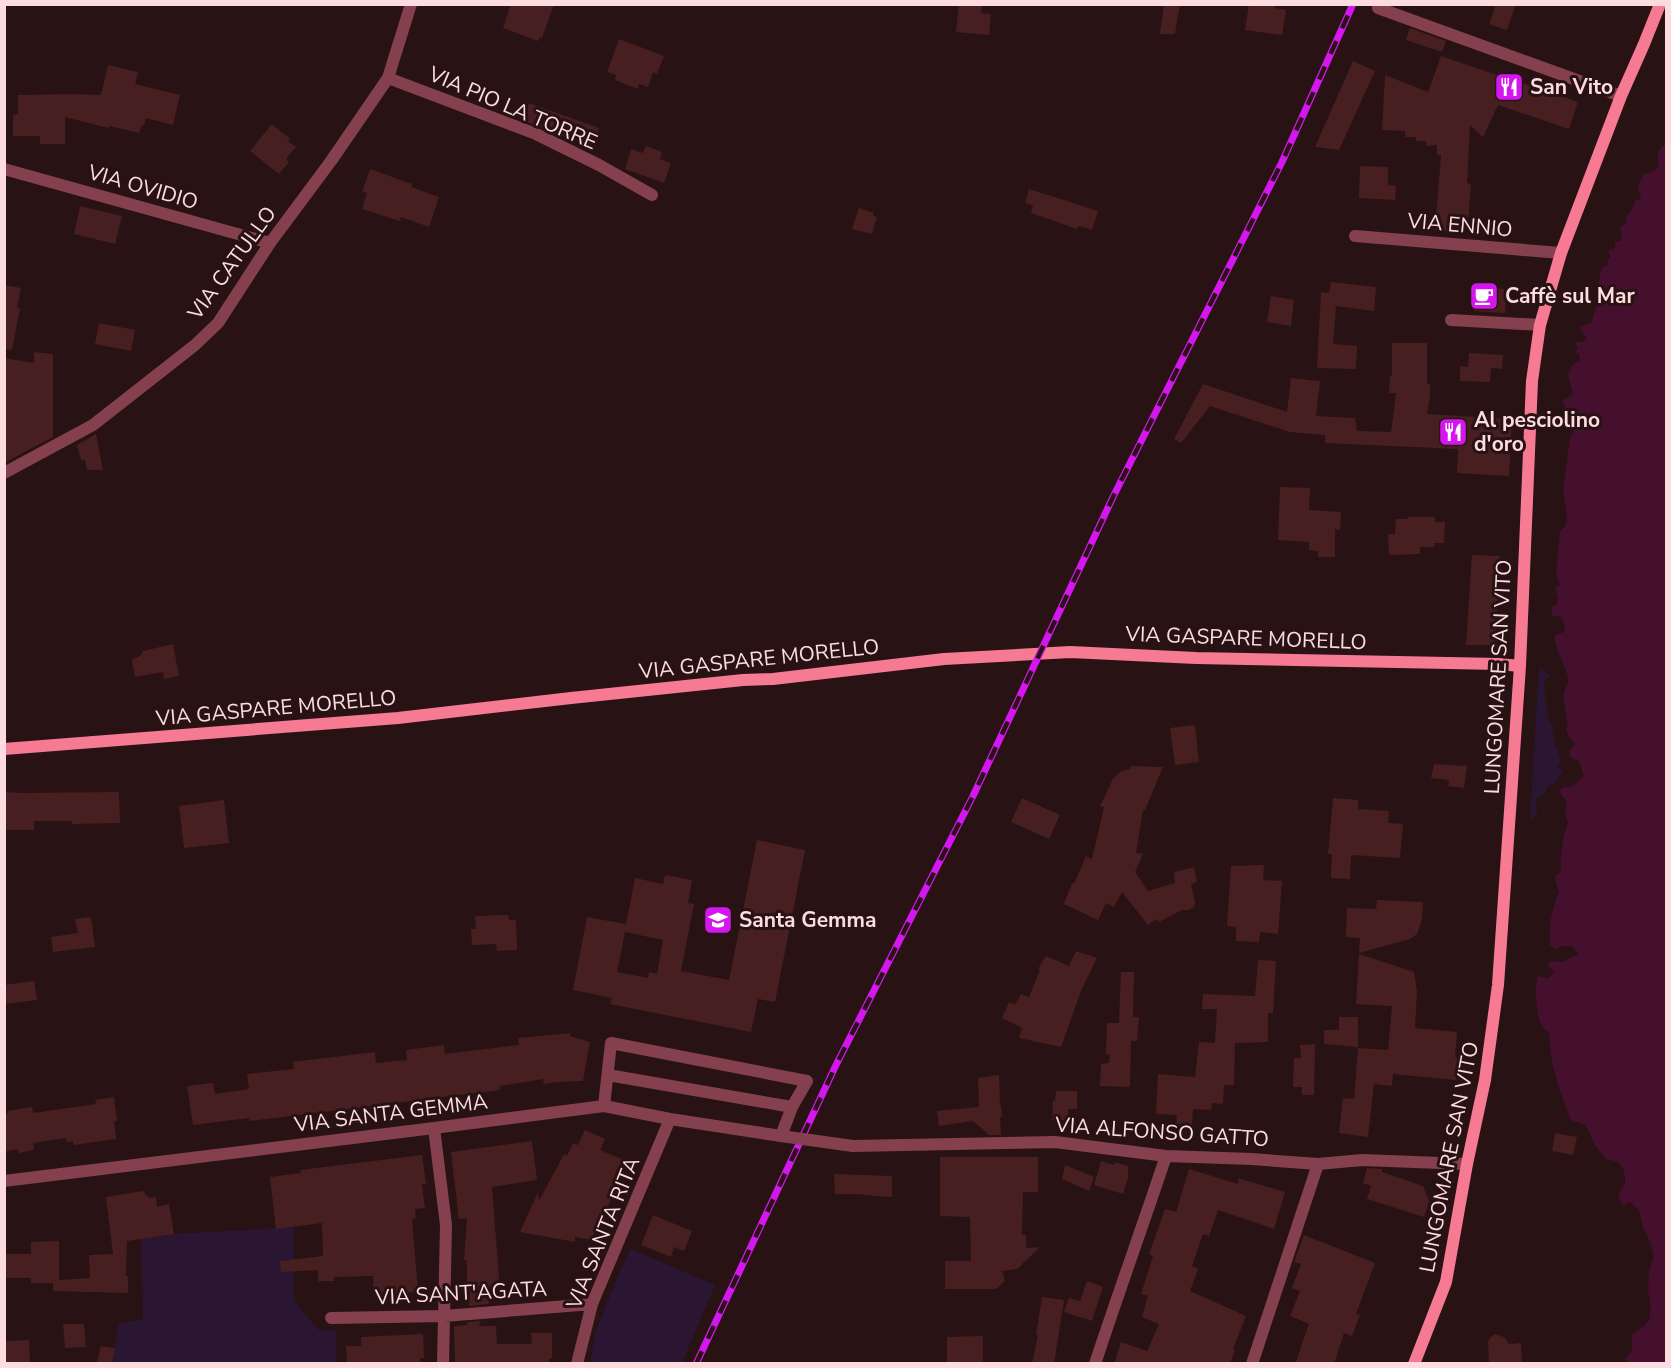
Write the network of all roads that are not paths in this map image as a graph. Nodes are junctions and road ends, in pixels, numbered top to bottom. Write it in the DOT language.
graph roads {
  1 [pos="411,4"];
  2 [pos="1379,4"];
  3 [pos="1660,4"];
  4 [pos="388,78"];
  5 [pos="1621,96"];
  6 [pos="7,170"];
  7 [pos="652,195"];
  8 [pos="1355,236"];
  9 [pos="270,243"];
  10 [pos="1561,253"];
  11 [pos="1450,320"];
  12 [pos="1540,325"];
  13 [pos="4,473"];
  14 [pos="1520,666"];
  15 [pos="4,749"];
  16 [pos="608,1076"];
  17 [pos="604,1106"];
  18 [pos="792,1107"];
  19 [pos="670,1119"];
  20 [pos="434,1128"];
  21 [pos="781,1136"];
  22 [pos="1166,1156"];
  23 [pos="1318,1164"];
  24 [pos="1467,1164"];
  25 [pos="4,1181"];
  26 [pos="592,1304"];
  27 [pos="444,1316"];
  28 [pos="331,1318"];
  29 [pos="443,1364"];
  30 [pos="577,1364"];
  31 [pos="1095,1364"];
  32 [pos="1252,1364"];
  33 [pos="1414,1364"];
  1 -- 4 [label="street, VIA CATULLO"];
  2 -- 5 [label="street"];
  3 -- 5 [label="street, LUNGOMARE SAN VITO"];
  4 -- 7 [label="street, VIA PIO LA TORRE"];
  4 -- 9 [label="street, VIA CATULLO"];
  5 -- 10 [label="street, LUNGOMARE SAN VITO"];
  6 -- 9 [label="street, VIA OVIDIO"];
  8 -- 10 [label="street, VIA ENNIO"];
  9 -- 13 [label="street, VIA CATULLO"];
  10 -- 12 [label="street, LUNGOMARE SAN VITO"];
  11 -- 12 [label="street"];
  12 -- 14 [label="street, LUNGOMARE SAN VITO"];
  14 -- 15 [label="street, VIA GASPARE MORELLO"];
  14 -- 24 [label="street, LUNGOMARE SAN VITO"];
  16 -- 17 [label="street"];
  16 -- 18 [label="street"];
  16 -- 18 [label="street"];
  17 -- 19 [label="street, VIA SANTA GEMMA"];
  17 -- 20 [label="street, VIA SANTA GEMMA"];
  18 -- 21 [label="street"];
  19 -- 21 [label="street, VIA SANTA GEMMA"];
  19 -- 26 [label="street, VIA SANTA RITA"];
  20 -- 25 [label="street, VIA SANTA GEMMA"];
  20 -- 27 [label="street"];
  21 -- 22 [label="street, VIA ALFONSO GATTO, bridge"];
  22 -- 23 [label="street, VIA ALFONSO GATTO"];
  22 -- 31 [label="street"];
  23 -- 24 [label="street, VIA ALFONSO GATTO"];
  23 -- 32 [label="street"];
  24 -- 33 [label="street, LUNGOMARE SAN VITO"];
  26 -- 27 [label="street, VIA SANT'AGATA"];
  26 -- 30 [label="street, VIA SANTA RITA"];
  27 -- 28 [label="street, VIA SANT'AGATA"];
  27 -- 29 [label="street"];
}
